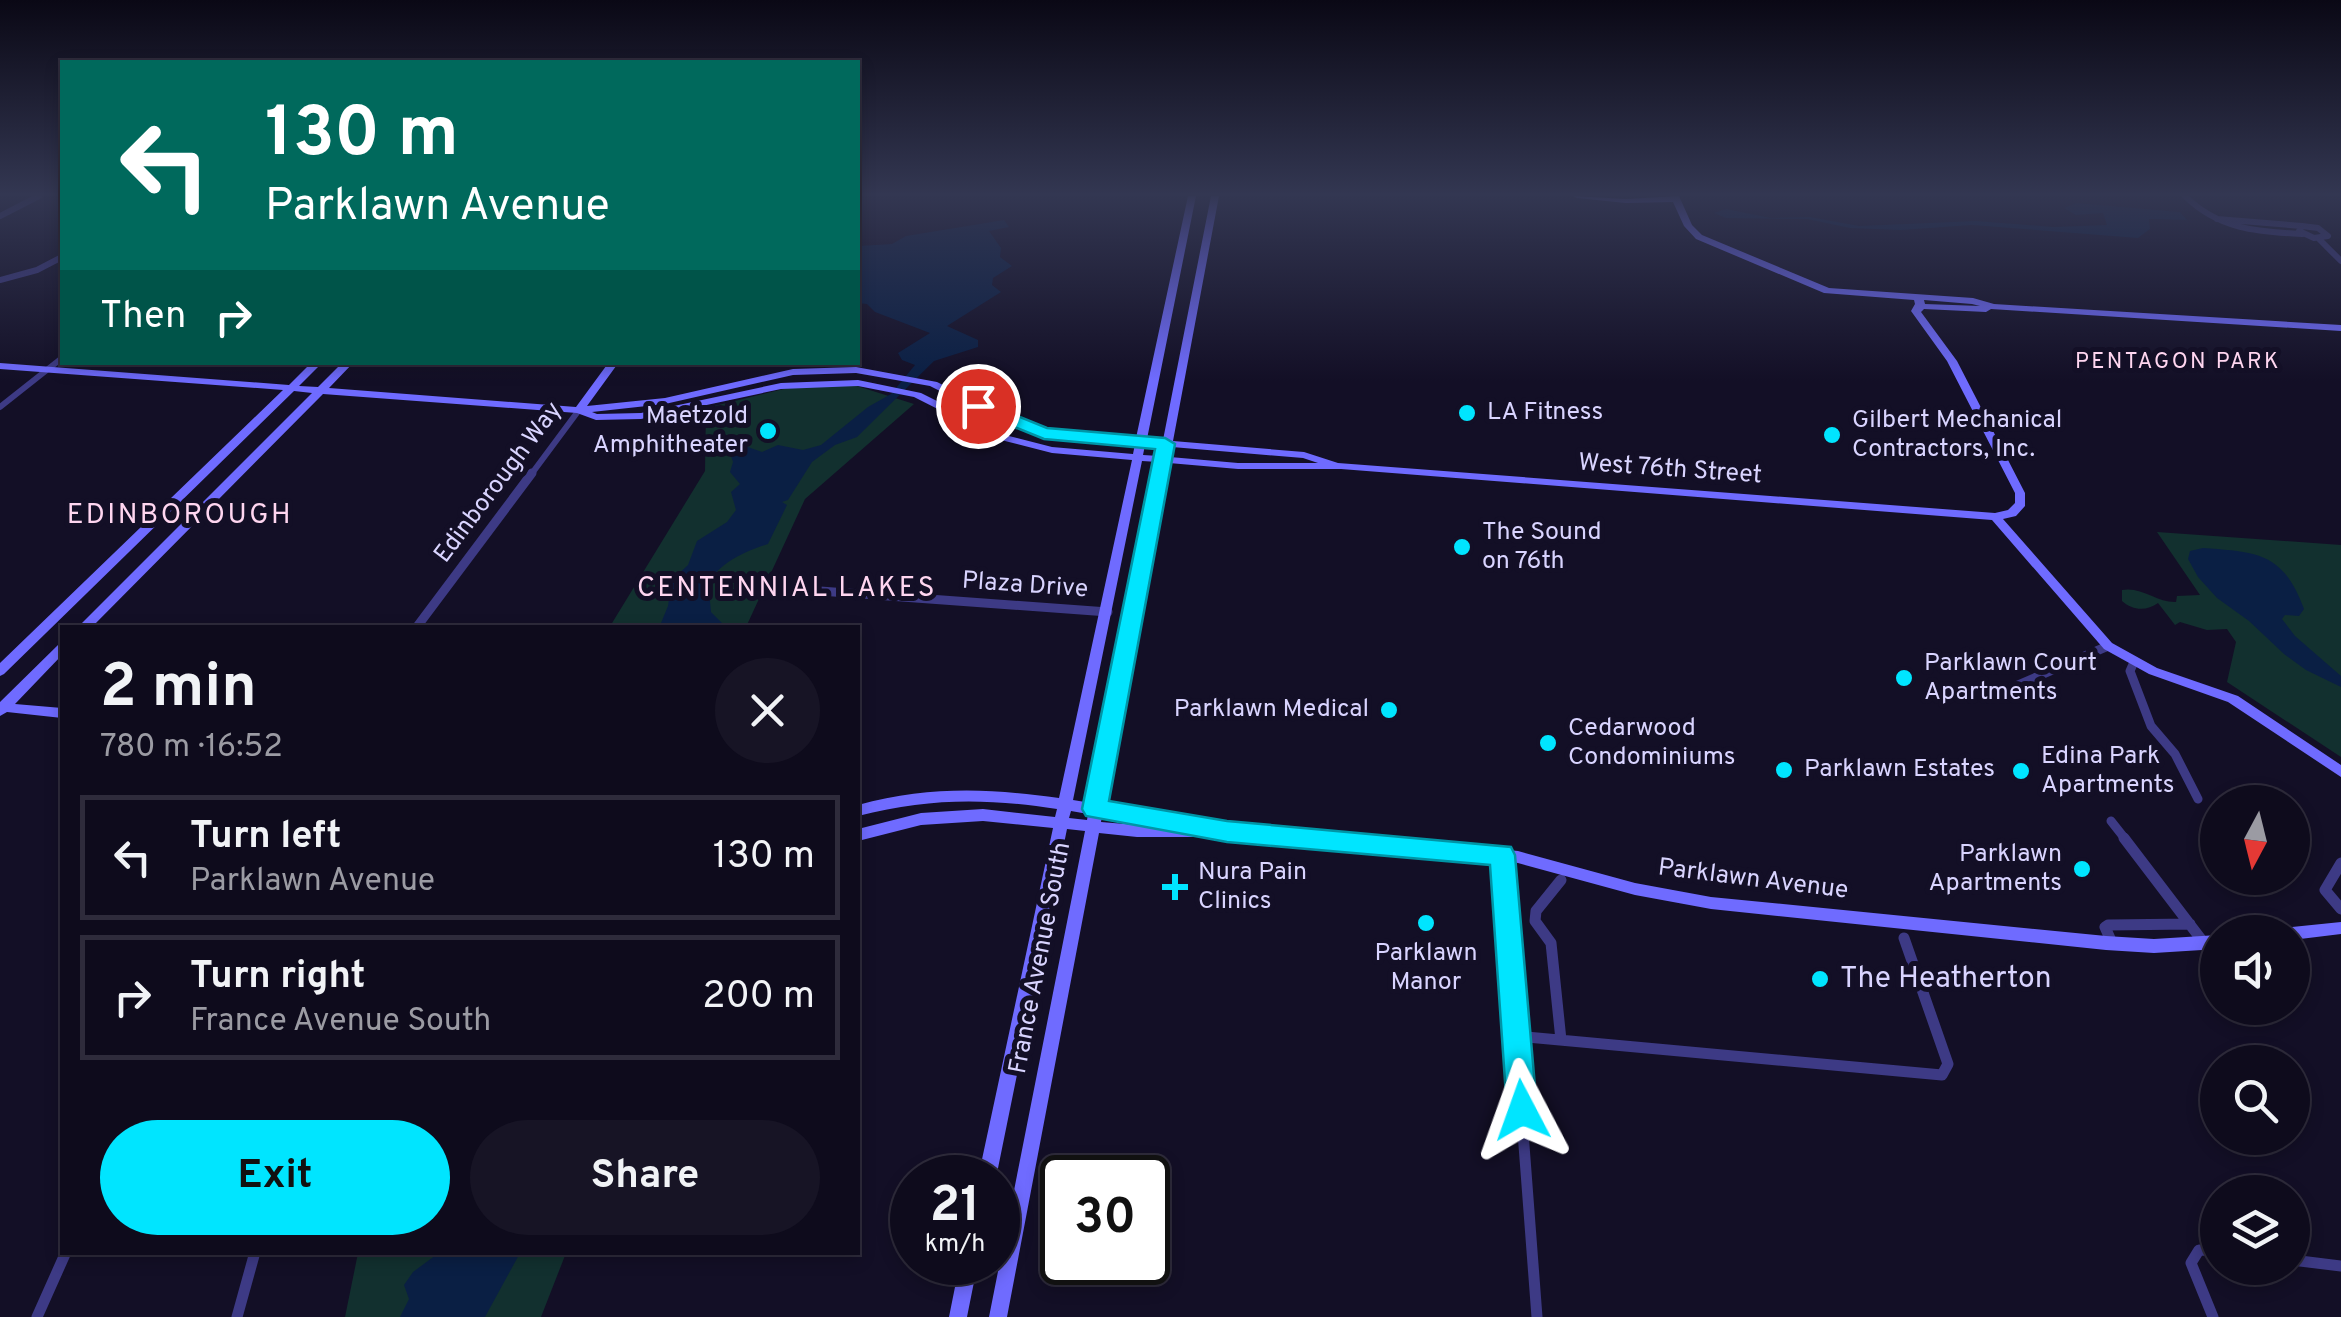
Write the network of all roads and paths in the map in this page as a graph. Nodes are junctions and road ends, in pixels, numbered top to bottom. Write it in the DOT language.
graph roads {
  1 [pos="1180,257"];
  2 [pos="1204,257"];
  3 [pos="1732,257"];
  4 [pos="1743,257"];
  5 [pos="60,258"];
  6 [pos="0,280"];
  7 [pos="1920,302"];
  8 [pos="2341,328"];
  9 [pos="60,360"];
  10 [pos="315,365"];
  11 [pos="346,365"];
  12 [pos="612,365"];
  13 [pos="0,366"];
  14 [pos="48,370"];
  15 [pos="292,388"];
  16 [pos="321,390"];
  17 [pos="0,407"];
  18 [pos="579,410"];
  19 [pos="1142,442"];
  20 [pos="1165,444"];
  21 [pos="1139,457"];
  22 [pos="1162,459"];
  23 [pos="1341,466"];
  24 [pos="1995,517"];
  25 [pos="820,591"];
  26 [pos="1108,612"];
  27 [pos="86,625"];
  28 [pos="418,625"];
  29 [pos="2108,646"];
  30 [pos="60,650"];
  31 [pos="2134,662"];
  32 [pos="0,671"];
  33 [pos="1995,695"];
  34 [pos="1,708"];
  35 [pos="60,713"];
  36 [pos="2341,772"];
  37 [pos="2198,799"];
  38 [pos="1066,804"];
  39 [pos="860,810"];
  40 [pos="1093,818"];
  41 [pos="2110,821"];
  42 [pos="1062,824"];
  43 [pos="860,834"];
  44 [pos="1502,855"];
  45 [pos="2341,863"];
  46 [pos="1562,880"];
  47 [pos="2341,910"];
  48 [pos="2190,924"];
  49 [pos="2341,928"];
  50 [pos="2310,932"];
  51 [pos="2200,933"];
  52 [pos="1904,938"];
  53 [pos="2112,944"];
  54 [pos="2200,944"];
  55 [pos="1516,1036"];
  56 [pos="1561,1040"];
  57 [pos="992,1155"];
  58 [pos="2200,1250"];
  59 [pos="65,1255"];
  60 [pos="254,1255"];
  61 [pos="2310,1262"];
  62 [pos="2341,1266"];
  63 [pos="2196,1273"];
  64 [pos="964,1285"];
  65 [pos="38,1317"];
  66 [pos="237,1317"];
  67 [pos="958,1317"];
  68 [pos="998,1317"];
  69 [pos="1537,1317"];
  70 [pos="2213,1317"];
  1 -- 19 [label="street, France Avenue South"];
  2 -- 20 [label="street, France Avenue South"];
  3 -- 7 [label="street"];
  4 -- 7 [label="street"];
  5 -- 6 [label="street"];
  7 -- 8 [label="street"];
  7 -- 24 [label="street"];
  9 -- 14 [label="street"];
  10 -- 15 [label="street"];
  11 -- 16 [label="street"];
  12 -- 18 [label="street, Edinborough Way"];
  13 -- 14 [label="street, West 76th Street"];
  14 -- 15 [label="street, West 76th Street"];
  14 -- 17 [label="street"];
  15 -- 16 [label="street, West 76th Street"];
  15 -- 32 [label="street"];
  16 -- 18 [label="street, West 76th Street"];
  16 -- 27 [label="street"];
  18 -- 19 [label="street, West 76th Street"];
  18 -- 21 [label="street, West 76th Street"];
  18 -- 28 [label="street, Edinborough Way"];
  19 -- 20 [label="street, West 76th Street"];
  19 -- 21 [label="street, France Avenue South"];
  20 -- 22 [label="street, France Avenue South"];
  20 -- 23 [label="street, West 76th Street"];
  21 -- 22 [label="street, West 76th Street"];
  21 -- 26 [label="street, France Avenue South"];
  22 -- 23 [label="street, West 76th Street"];
  22 -- 40 [label="street, France Avenue South"];
  23 -- 24 [label="street, West 76th Street"];
  24 -- 29 [label="street"];
  25 -- 26 [label="street, Plaza Drive"];
  26 -- 38 [label="street, France Avenue South"];
  29 -- 31 [label="street"];
  29 -- 33 [label="street"];
  30 -- 34 [label="street"];
  31 -- 36 [label="street"];
  31 -- 37 [label="street"];
  34 -- 35 [label="street"];
  38 -- 39 [label="street, Parklawn Avenue"];
  38 -- 40 [label="street, Parklawn Avenue"];
  38 -- 42 [label="street, France Avenue South"];
  40 -- 42 [label="street, Parklawn Avenue"];
  40 -- 44 [label="street, Parklawn Avenue"];
  40 -- 68 [label="street, France Avenue South"];
  41 -- 48 [label="street"];
  42 -- 43 [label="street, Parklawn Avenue"];
  42 -- 57 [label="street, France Avenue South"];
  44 -- 53 [label="street, Parklawn Avenue"];
  44 -- 55 [label="street"];
  45 -- 47 [label="street"];
  46 -- 56 [label="street"];
  48 -- 51 [label="street"];
  48 -- 53 [label="street"];
  49 -- 50 [label="street"];
  52 -- 56 [label="street"];
  53 -- 54 [label="street, Parklawn Avenue"];
  55 -- 56 [label="street"];
  55 -- 69 [label="street"];
  58 -- 63 [label="street"];
  59 -- 65 [label="street"];
  60 -- 66 [label="street"];
  61 -- 62 [label="street"];
  63 -- 70 [label="street"];
  64 -- 67 [label="street"];
}
